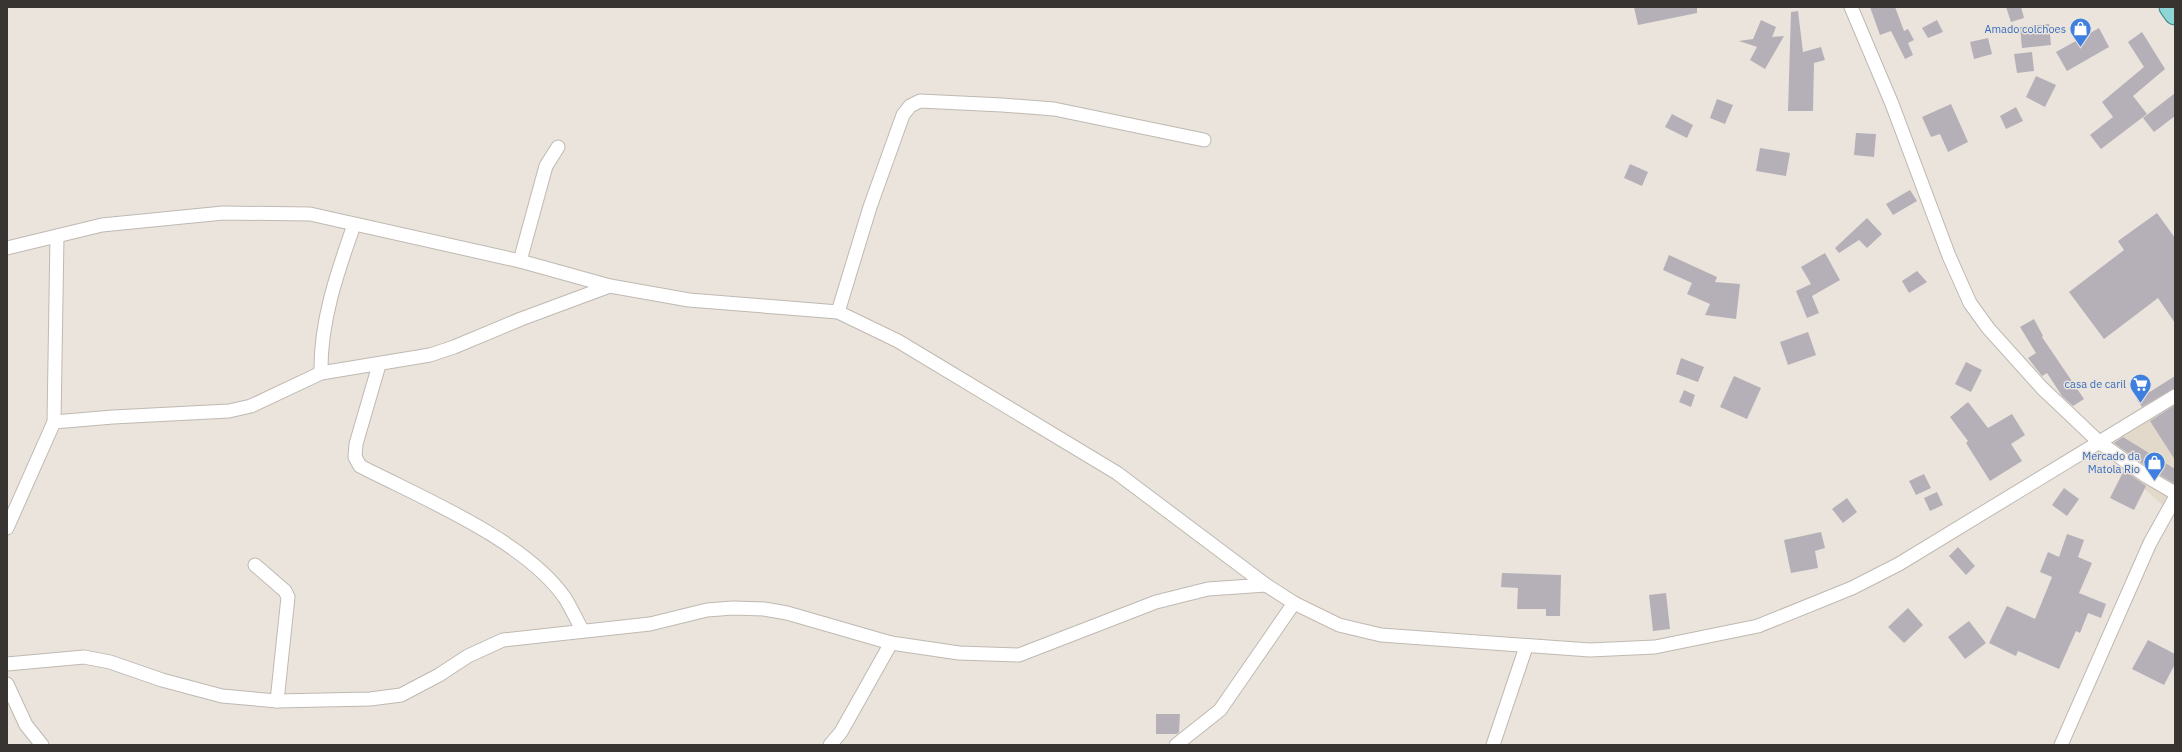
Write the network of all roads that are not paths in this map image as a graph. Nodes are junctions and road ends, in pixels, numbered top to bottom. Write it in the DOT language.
graph roads {
  1 [pos="1851,7"];
  2 [pos="2170,7"];
  3 [pos="2175,14"];
  4 [pos="1204,140"];
  5 [pos="558,147"];
  6 [pos="354,225"];
  7 [pos="58,236"];
  8 [pos="7,248"];
  9 [pos="520,261"];
  10 [pos="610,286"];
  11 [pos="838,312"];
  12 [pos="379,364"];
  13 [pos="321,373"];
  14 [pos="2175,396"];
  15 [pos="54,422"];
  16 [pos="2100,442"];
  17 [pos="2175,493"];
  18 [pos="2175,498"];
  19 [pos="7,528"];
  20 [pos="255,565"];
  21 [pos="1266,585"];
  22 [pos="1294,603"];
  23 [pos="582,630"];
  24 [pos="891,643"];
  25 [pos="1526,647"];
  26 [pos="7,664"];
  27 [pos="7,684"];
  28 [pos="277,701"];
  29 [pos="42,745"];
  30 [pos="830,745"];
  31 [pos="1176,745"];
  32 [pos="1493,745"];
  33 [pos="2061,745"];
  1 -- 16 [label="street"];
  2 -- 3 [label="main road"];
  4 -- 11 [label="street"];
  5 -- 9 [label="street"];
  6 -- 7 [label="street"];
  6 -- 9 [label="street"];
  6 -- 13 [label="street"];
  7 -- 8 [label="street"];
  7 -- 15 [label="street"];
  9 -- 10 [label="street"];
  10 -- 11 [label="street"];
  10 -- 12 [label="street"];
  11 -- 21 [label="street"];
  12 -- 13 [label="street"];
  12 -- 23 [label="street"];
  13 -- 15 [label="street"];
  14 -- 16 [label="street"];
  15 -- 19 [label="street"];
  16 -- 17 [label="street"];
  16 -- 25 [label="street"];
  18 -- 33 [label="street"];
  20 -- 28 [label="street"];
  21 -- 22 [label="street"];
  21 -- 24 [label="street"];
  22 -- 25 [label="street"];
  22 -- 31 [label="street"];
  23 -- 24 [label="street"];
  23 -- 28 [label="street"];
  24 -- 30 [label="street"];
  25 -- 32 [label="street"];
  26 -- 28 [label="street"];
  27 -- 29 [label="street"];
}
